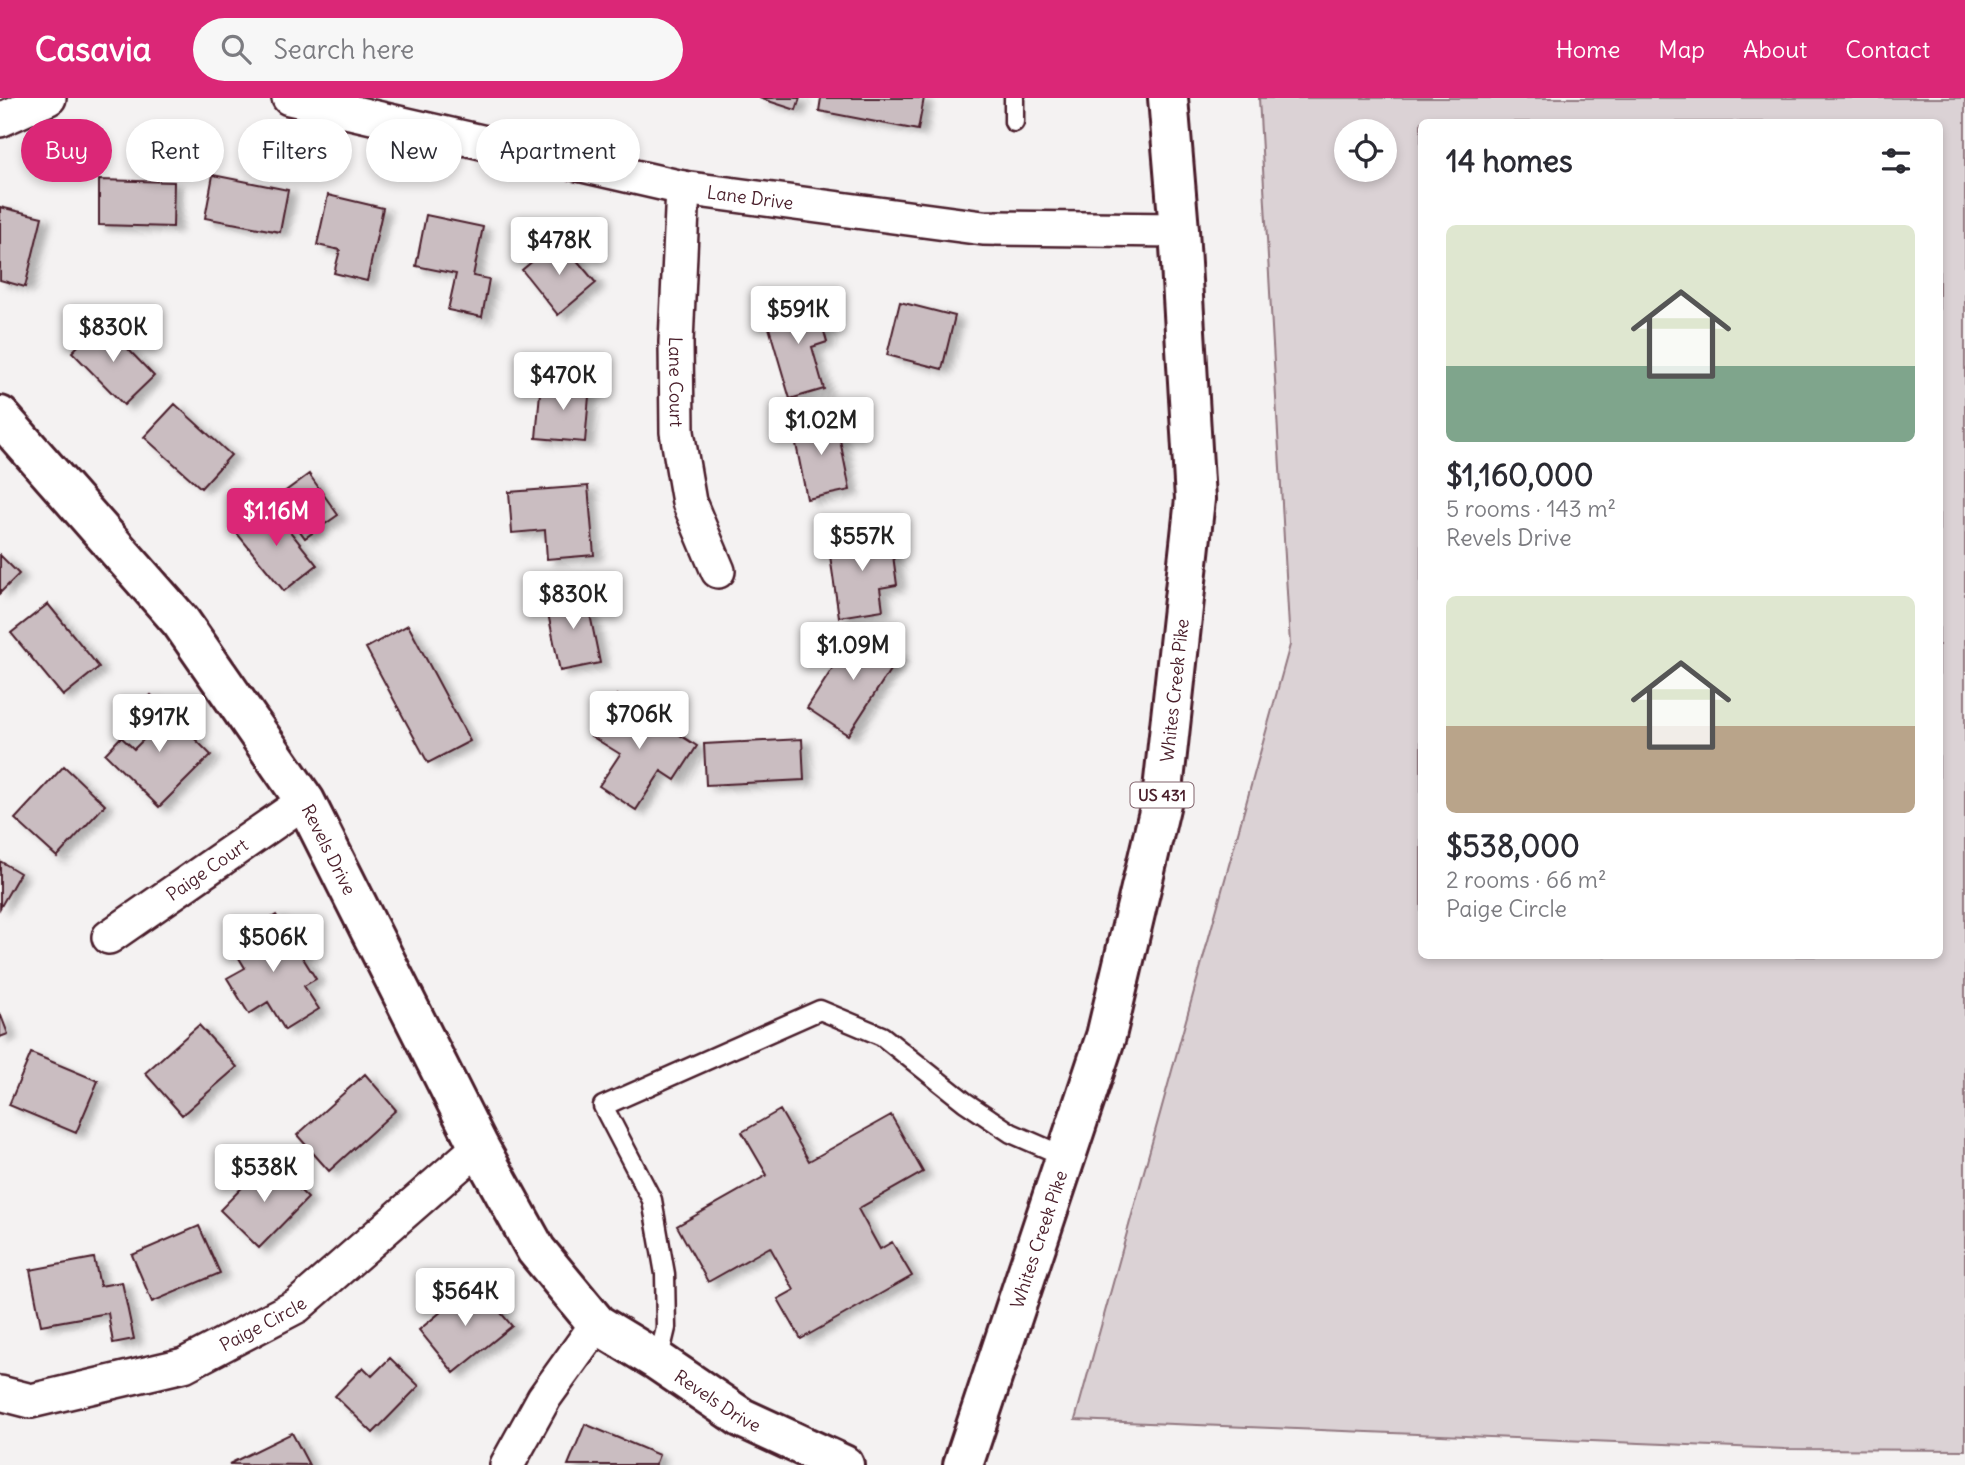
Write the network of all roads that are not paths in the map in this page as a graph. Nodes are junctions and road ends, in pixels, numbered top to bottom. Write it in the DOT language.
graph roads {
  1 [pos="49,98"];
  2 [pos="289,98"];
  3 [pos="1014,98"];
  4 [pos="1168,98"];
  5 [pos="0,120"];
  6 [pos="1014,122"];
  7 [pos="683,188"];
  8 [pos="1179,230"];
  9 [pos="0,416"];
  10 [pos="718,571"];
  11 [pos="305,801"];
  12 [pos="109,937"];
  13 [pos="479,1147"];
  14 [pos="1066,1157"];
  15 [pos="597,1324"];
  16 [pos="658,1361"];
  17 [pos="0,1393"];
  18 [pos="508,1465"];
  19 [pos="844,1465"];
  20 [pos="963,1465"];
  1 -- 5 [label="street"];
  2 -- 7 [label="street, Lane Drive"];
  3 -- 6 [label="lane"];
  4 -- 8 [label="main road, Whites Creek Pike / US 431"];
  7 -- 8 [label="street, Lane Drive"];
  7 -- 10 [label="street, Lane Court"];
  8 -- 14 [label="main road, Whites Creek Pike / US 431"];
  9 -- 11 [label="main road, Revels Drive"];
  11 -- 12 [label="street, Paige Court"];
  11 -- 13 [label="main road, Revels Drive"];
  13 -- 15 [label="main road, Revels Drive"];
  13 -- 17 [label="street, Paige Circle"];
  14 -- 16 [label="lane"];
  14 -- 20 [label="main road, Whites Creek Pike / US 431"];
  15 -- 16 [label="main road, Revels Drive"];
  15 -- 18 [label="street"];
  16 -- 19 [label="main road, Revels Drive"];
}
